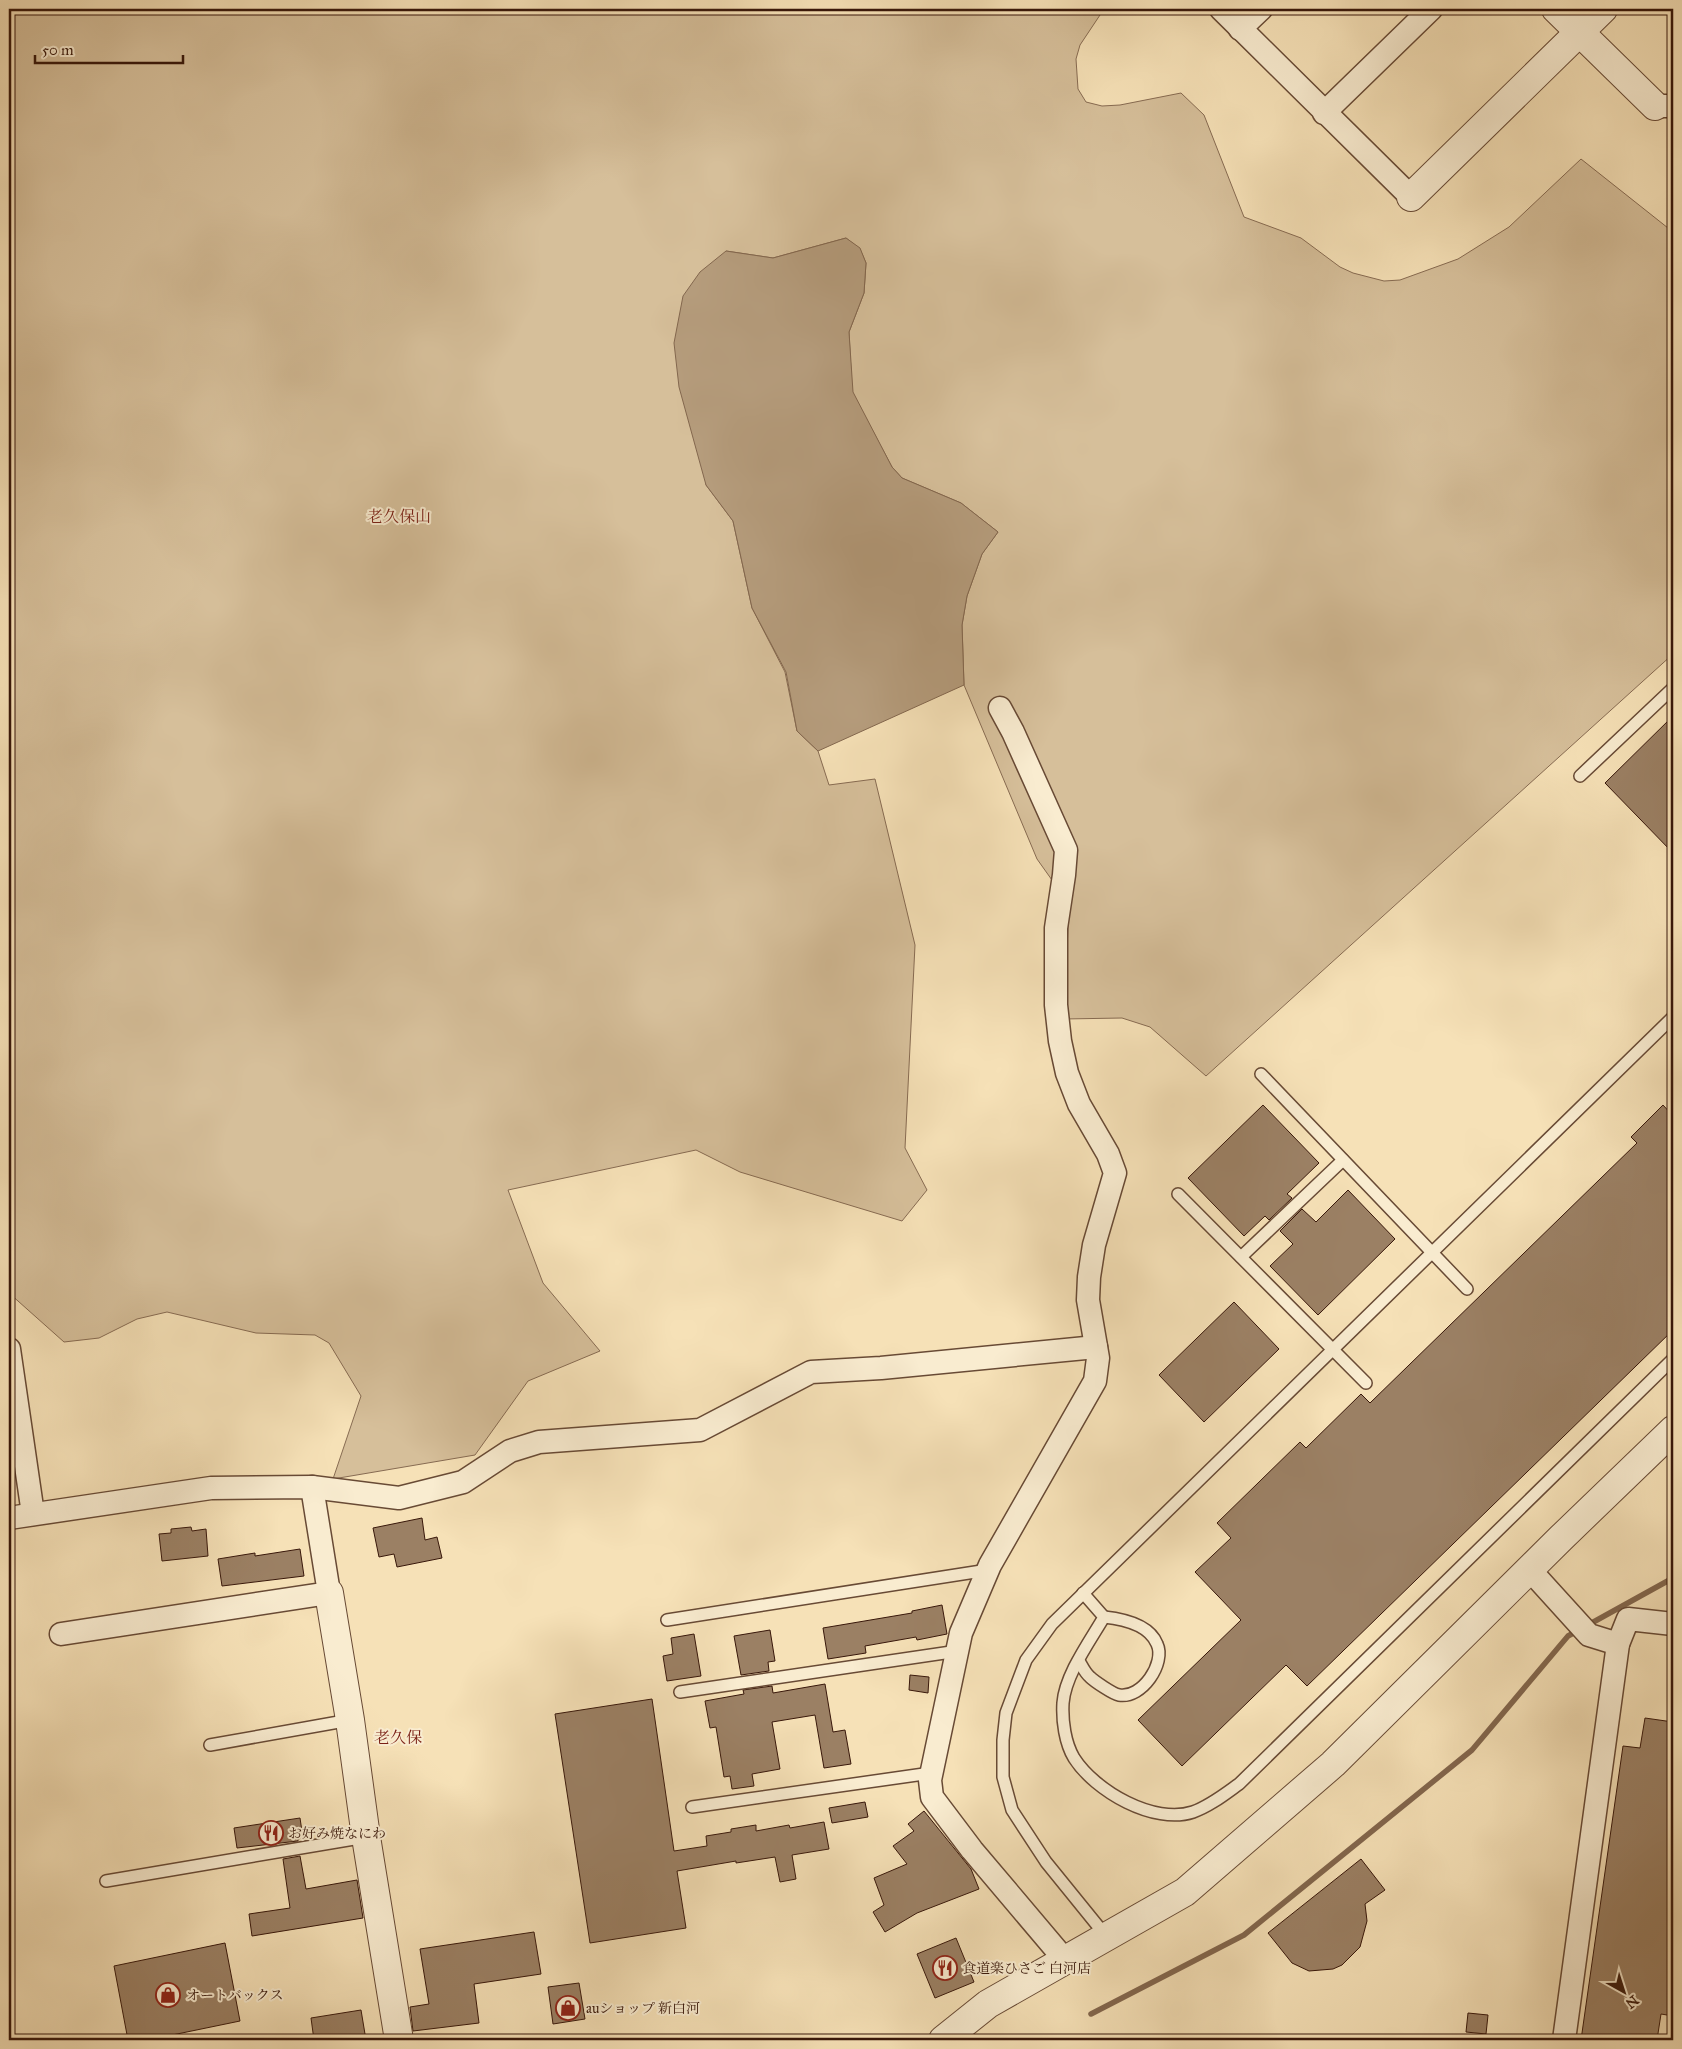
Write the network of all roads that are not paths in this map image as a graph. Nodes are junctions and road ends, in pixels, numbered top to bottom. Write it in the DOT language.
graph roads {
  1 [pos="1221,9"];
  2 [pos="1261,9"];
  3 [pos="1431,9"];
  4 [pos="1556,9"];
  5 [pos="1603,9"];
  6 [pos="1240,29"];
  7 [pos="1579,32"];
  8 [pos="1664,106"];
  9 [pos="1324,113"];
  10 [pos="1411,198"];
  11 [pos="1673,688"];
  12 [pos="1000,708"];
  13 [pos="1580,776"];
  14 [pos="1673,1017"];
  15 [pos="1261,1074"];
  16 [pos="1344,1160"];
  17 [pos="1178,1194"];
  18 [pos="1433,1253"];
  19 [pos="1241,1258"];
  20 [pos="1467,1289"];
  21 [pos="1096,1347"];
  22 [pos="9,1349"];
  23 [pos="1333,1350"];
  24 [pos="1673,1359"];
  25 [pos="1366,1383"];
  26 [pos="1673,1430"];
  27 [pos="312,1487"];
  28 [pos="33,1514"];
  29 [pos="9,1518"];
  30 [pos="1529,1569"];
  31 [pos="988,1570"];
  32 [pos="329,1593"];
  33 [pos="1083,1593"];
  34 [pos="1104,1617"];
  35 [pos="666,1620"];
  36 [pos="1673,1624"];
  37 [pos="61,1634"];
  38 [pos="1618,1644"];
  39 [pos="958,1651"];
  40 [pos="1079,1661"];
  41 [pos="680,1692"];
  42 [pos="350,1720"];
  43 [pos="210,1746"];
  44 [pos="931,1773"];
  45 [pos="692,1807"];
  46 [pos="366,1837"];
  47 [pos="106,1881"];
  48 [pos="1106,1936"];
  49 [pos="1065,1960"];
  50 [pos="399,2040"];
  51 [pos="942,2040"];
  52 [pos="1564,2040"];
  1 -- 6 [label="street"];
  2 -- 6 [label="street"];
  3 -- 9 [label="street"];
  4 -- 7 [label="street"];
  5 -- 7 [label="street"];
  6 -- 9 [label="street"];
  7 -- 8 [label="street"];
  7 -- 10 [label="street"];
  9 -- 10 [label="street"];
  11 -- 13 [label="lane"];
  12 -- 21 [label="street"];
  14 -- 18 [label="lane"];
  15 -- 16 [label="lane"];
  16 -- 18 [label="lane"];
  16 -- 19 [label="lane"];
  17 -- 19 [label="lane"];
  18 -- 20 [label="lane"];
  18 -- 23 [label="lane"];
  19 -- 23 [label="lane"];
  21 -- 27 [label="street"];
  21 -- 31 [label="street"];
  22 -- 28 [label="street"];
  23 -- 25 [label="lane"];
  23 -- 33 [label="lane"];
  24 -- 40 [label="lane"];
  26 -- 30 [label="street"];
  27 -- 28 [label="street"];
  27 -- 32 [label="street"];
  28 -- 29 [label="street"];
  30 -- 38 [label="street"];
  30 -- 48 [label="street"];
  31 -- 35 [label="lane"];
  31 -- 39 [label="street"];
  32 -- 37 [label="street"];
  32 -- 42 [label="street"];
  33 -- 34 [label="lane"];
  33 -- 48 [label="lane"];
  34 -- 40 [label="lane"];
  34 -- 40 [label="lane"];
  36 -- 38 [label="street"];
  38 -- 52 [label="street"];
  39 -- 41 [label="lane"];
  39 -- 44 [label="street"];
  42 -- 43 [label="lane"];
  42 -- 46 [label="street"];
  44 -- 45 [label="lane"];
  44 -- 49 [label="street"];
  46 -- 47 [label="lane"];
  46 -- 50 [label="street"];
  48 -- 49 [label="street"];
  49 -- 51 [label="street"];
}
